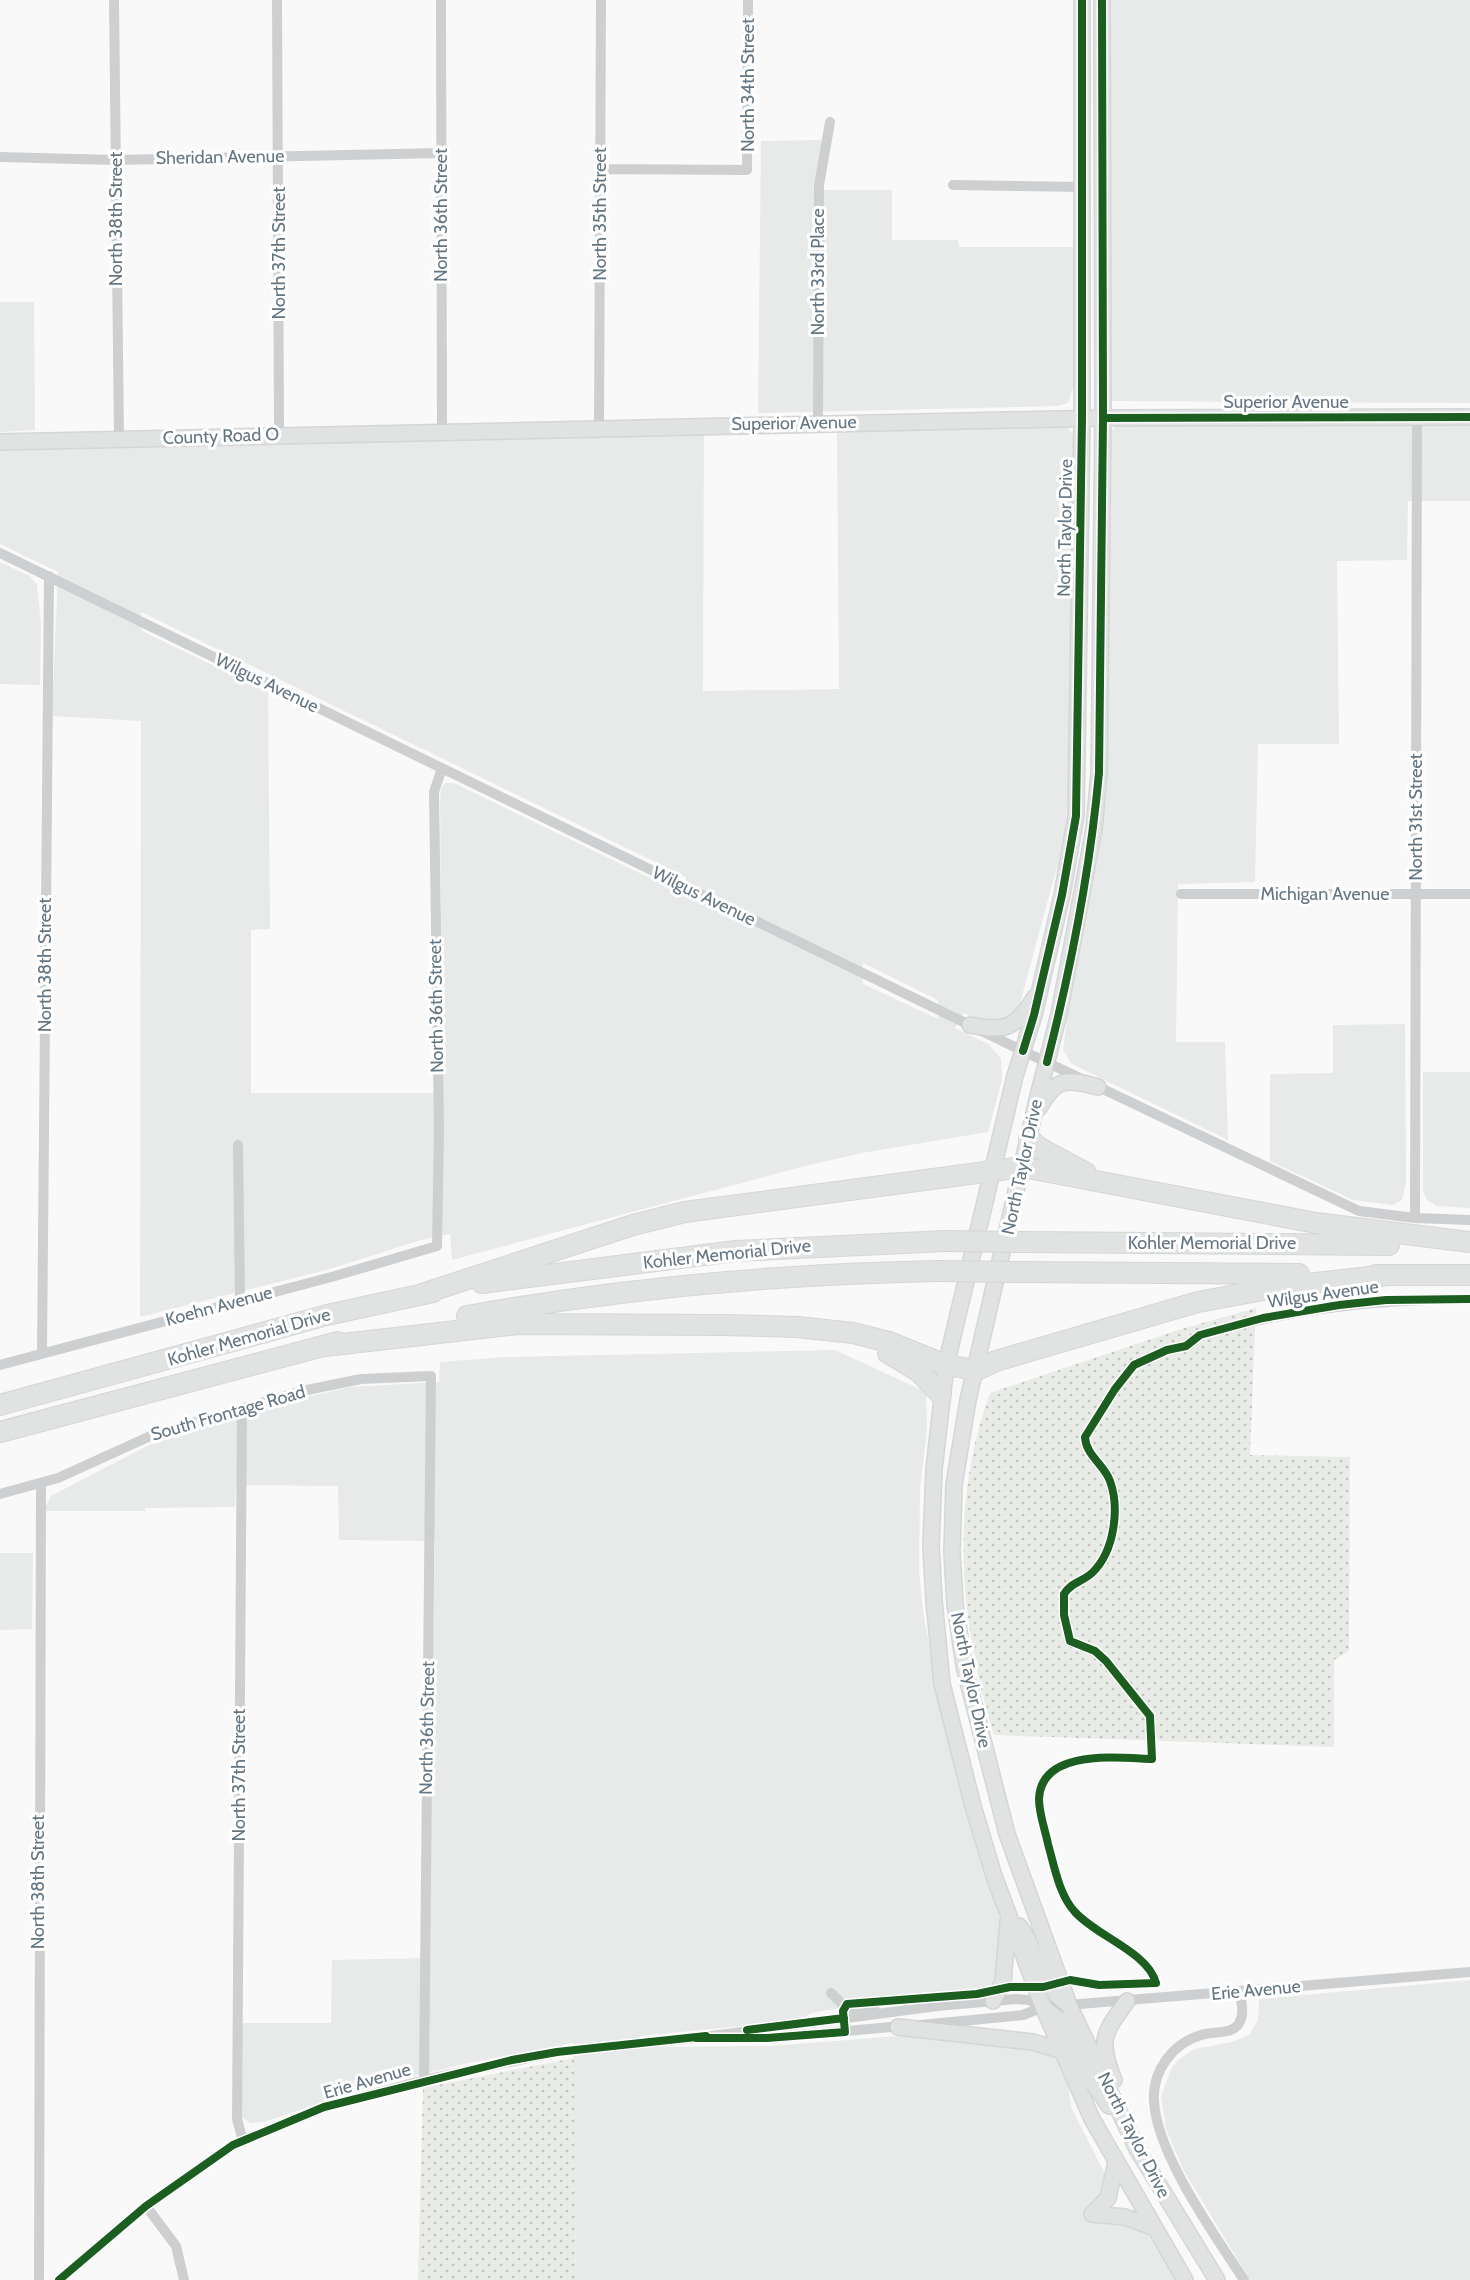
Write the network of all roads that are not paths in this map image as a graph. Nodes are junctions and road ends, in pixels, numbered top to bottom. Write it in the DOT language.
graph roads {
  1 [pos="114,0"];
  2 [pos="277,0"];
  3 [pos="441,0"];
  4 [pos="601,0"];
  5 [pos="748,0"];
  6 [pos="1082,0"];
  7 [pos="1101,0"];
  8 [pos="830,122"];
  9 [pos="441,153"];
  10 [pos="278,156"];
  11 [pos="0,157"];
  12 [pos="116,159"];
  13 [pos="600,169"];
  14 [pos="953,185"];
  15 [pos="1082,187"];
  16 [pos="1417,417"];
  17 [pos="1470,417"];
  18 [pos="1103,418"];
  19 [pos="1082,419"];
  20 [pos="818,423"];
  21 [pos="599,428"];
  22 [pos="442,431"];
  23 [pos="279,434"];
  24 [pos="119,439"];
  25 [pos="0,442"];
  26 [pos="0,553"];
  27 [pos="49,576"];
  28 [pos="442,768"];
  29 [pos="1180,894"];
  30 [pos="1416,894"];
  31 [pos="1470,894"];
  32 [pos="1042,981"];
  33 [pos="970,1025"];
  34 [pos="1023,1051"];
  35 [pos="1047,1062"];
  36 [pos="1098,1087"];
  37 [pos="1031,1130"];
  38 [pos="238,1146"];
  39 [pos="1023,1167"];
  40 [pos="994,1172"];
  41 [pos="1098,1181"];
  42 [pos="1415,1218"];
  43 [pos="1470,1220"];
  44 [pos="1470,1244"];
  45 [pos="437,1245"];
  46 [pos="1388,1275"];
  47 [pos="1470,1275"];
  48 [pos="422,1294"];
  49 [pos="1470,1299"];
  50 [pos="240,1300"];
  51 [pos="723,1325"];
  52 [pos="325,1346"];
  53 [pos="1186,1346"];
  54 [pos="42,1353"];
  55 [pos="0,1365"];
  56 [pos="946,1365"];
  57 [pos="976,1370"];
  58 [pos="430,1376"];
  59 [pos="941,1395"];
  60 [pos="1,1405"];
  61 [pos="242,1408"];
  62 [pos="63,1415"];
  63 [pos="0,1432"];
  64 [pos="0,1439"];
  65 [pos="41,1483"];
  66 [pos="0,1494"];
  67 [pos="1008,1912"];
  68 [pos="1470,1972"];
  69 [pos="1240,1992"];
  70 [pos="831,1993"];
  71 [pos="993,2001"];
  72 [pos="1127,2001"];
  73 [pos="1069,2005"];
  74 [pos="937,2006"];
  75 [pos="1043,2007"];
  76 [pos="898,2027"];
  77 [pos="696,2038"];
  78 [pos="1062,2051"];
  79 [pos="424,2080"];
  80 [pos="243,2141"];
  81 [pos="1137,2149"];
  82 [pos="1116,2162"];
  83 [pos="146,2206"];
  84 [pos="1155,2228"];
  85 [pos="39,2280"];
  86 [pos="59,2280"];
  87 [pos="184,2280"];
  88 [pos="1185,2280"];
  89 [pos="1217,2280"];
  90 [pos="1244,2280"];
  1 -- 12 [label="street, North 38th Street"];
  2 -- 10 [label="street, North 37th Street"];
  3 -- 9 [label="street, North 36th Street"];
  4 -- 13 [label="street, North 35th Street"];
  5 -- 13 [label="street, North 34th Street"];
  6 -- 15 [label="main road, North Taylor Drive"];
  7 -- 18 [label="main road, North Taylor Drive"];
  8 -- 20 [label="street, North 33rd Place"];
  9 -- 10 [label="street, Sheridan Avenue"];
  9 -- 22 [label="street, North 36th Street"];
  10 -- 12 [label="street, Sheridan Avenue"];
  10 -- 23 [label="street, North 37th Street"];
  11 -- 12 [label="street, Sheridan Avenue"];
  12 -- 24 [label="street, North 38th Street"];
  13 -- 21 [label="street, North 35th Street"];
  14 -- 15 [label="street"];
  15 -- 19 [label="main road, North Taylor Drive"];
  16 -- 17 [label="main road, Superior Avenue"];
  16 -- 18 [label="main road, Superior Avenue"];
  16 -- 30 [label="street, North 31st Street"];
  18 -- 19 [label="main road, Superior Avenue"];
  18 -- 35 [label="main road, North Taylor Drive"];
  19 -- 20 [label="main road, Superior Avenue"];
  19 -- 32 [label="main road, North Taylor Drive"];
  20 -- 21 [label="main road, Superior Avenue"];
  21 -- 22 [label="main road, Superior Avenue"];
  22 -- 23 [label="main road, County Road O"];
  23 -- 24 [label="main road, County Road O"];
  24 -- 25 [label="main road, County Road O"];
  26 -- 27 [label="street, Wilgus Avenue"];
  27 -- 28 [label="street, Wilgus Avenue"];
  27 -- 54 [label="street, North 38th Street"];
  28 -- 33 [label="street, Wilgus Avenue"];
  28 -- 45 [label="street, North 36th Street"];
  29 -- 30 [label="street, Michigan Avenue"];
  30 -- 31 [label="street, Michigan Avenue"];
  30 -- 42 [label="street, North 31st Street"];
  32 -- 33 [label="main road"];
  32 -- 34 [label="main road, North Taylor Drive"];
  33 -- 34 [label="street, Wilgus Avenue"];
  34 -- 35 [label="street, Wilgus Avenue"];
  34 -- 40 [label="main road, North Taylor Drive"];
  35 -- 36 [label="street, Wilgus Avenue"];
  35 -- 37 [label="main road, North Taylor Drive"];
  36 -- 37 [label="main road"];
  36 -- 42 [label="street, Wilgus Avenue"];
  37 -- 39 [label="main road, North Taylor Drive"];
  37 -- 41 [label="highway"];
  38 -- 50 [label="street"];
  39 -- 40 [label="highway"];
  39 -- 41 [label="highway"];
  39 -- 57 [label="main road, North Taylor Drive"];
  40 -- 48 [label="highway"];
  40 -- 56 [label="main road, North Taylor Drive"];
  41 -- 44 [label="highway"];
  42 -- 43 [label="street, Wilgus Avenue"];
  44 -- 48 [label="highway, Kohler Memorial Drive, bridge"];
  45 -- 50 [label="street, Koehn Avenue"];
  46 -- 47 [label="highway, Kohler Memorial Drive"];
  46 -- 52 [label="highway, Kohler Memorial Drive, bridge"];
  46 -- 57 [label="highway"];
  48 -- 60 [label="highway, Kohler Memorial Drive"];
  49 -- 53 [label="street, Wilgus Avenue"];
  50 -- 54 [label="street, Koehn Avenue"];
  51 -- 52 [label="highway"];
  51 -- 56 [label="highway"];
  51 -- 59 [label="highway"];
  52 -- 62 [label="highway, Kohler Memorial Drive"];
  54 -- 55 [label="street, Koehn Avenue"];
  56 -- 57 [label="highway"];
  56 -- 59 [label="main road, North Taylor Drive"];
  57 -- 73 [label="main road, North Taylor Drive"];
  58 -- 61 [label="street, South Frontage Road"];
  58 -- 79 [label="street, North 36th Street"];
  59 -- 67 [label="main road, North Taylor Drive"];
  61 -- 65 [label="street, South Frontage Road"];
  61 -- 80 [label="street, North 37th Street"];
  62 -- 63 [label="highway, Kohler Memorial Drive"];
  62 -- 64 [label="highway"];
  65 -- 66 [label="street, South Frontage Road"];
  65 -- 85 [label="street, North 38th Street"];
  67 -- 71 [label="main road"];
  67 -- 73 [label="main road"];
  67 -- 75 [label="main road, North Taylor Drive"];
  68 -- 69 [label="street, Erie Avenue"];
  69 -- 72 [label="street, Erie Avenue"];
  69 -- 90 [label="street"];
  70 -- 74 [label="street"];
  71 -- 74 [label="street, Erie Avenue"];
  71 -- 75 [label="street, Erie Avenue"];
  72 -- 73 [label="street, Erie Avenue"];
  72 -- 81 [label="main road"];
  73 -- 75 [label="street, Erie Avenue"];
  73 -- 81 [label="main road, North Taylor Drive"];
  74 -- 77 [label="street, Erie Avenue"];
  75 -- 76 [label="street, Erie Avenue"];
  75 -- 78 [label="main road, North Taylor Drive"];
  75 -- 81 [label="main road"];
  76 -- 77 [label="street, Erie Avenue"];
  76 -- 78 [label="main road"];
  77 -- 79 [label="street, Erie Avenue"];
  78 -- 82 [label="main road, North Taylor Drive"];
  79 -- 80 [label="street, Erie Avenue"];
  80 -- 83 [label="street, Erie Avenue"];
  81 -- 89 [label="main road, North Taylor Drive"];
  82 -- 84 [label="main road, North Taylor Drive"];
  82 -- 84 [label="main road"];
  83 -- 86 [label="street, Erie Avenue"];
  83 -- 87 [label="street"];
  84 -- 88 [label="main road, North Taylor Drive"];
}
